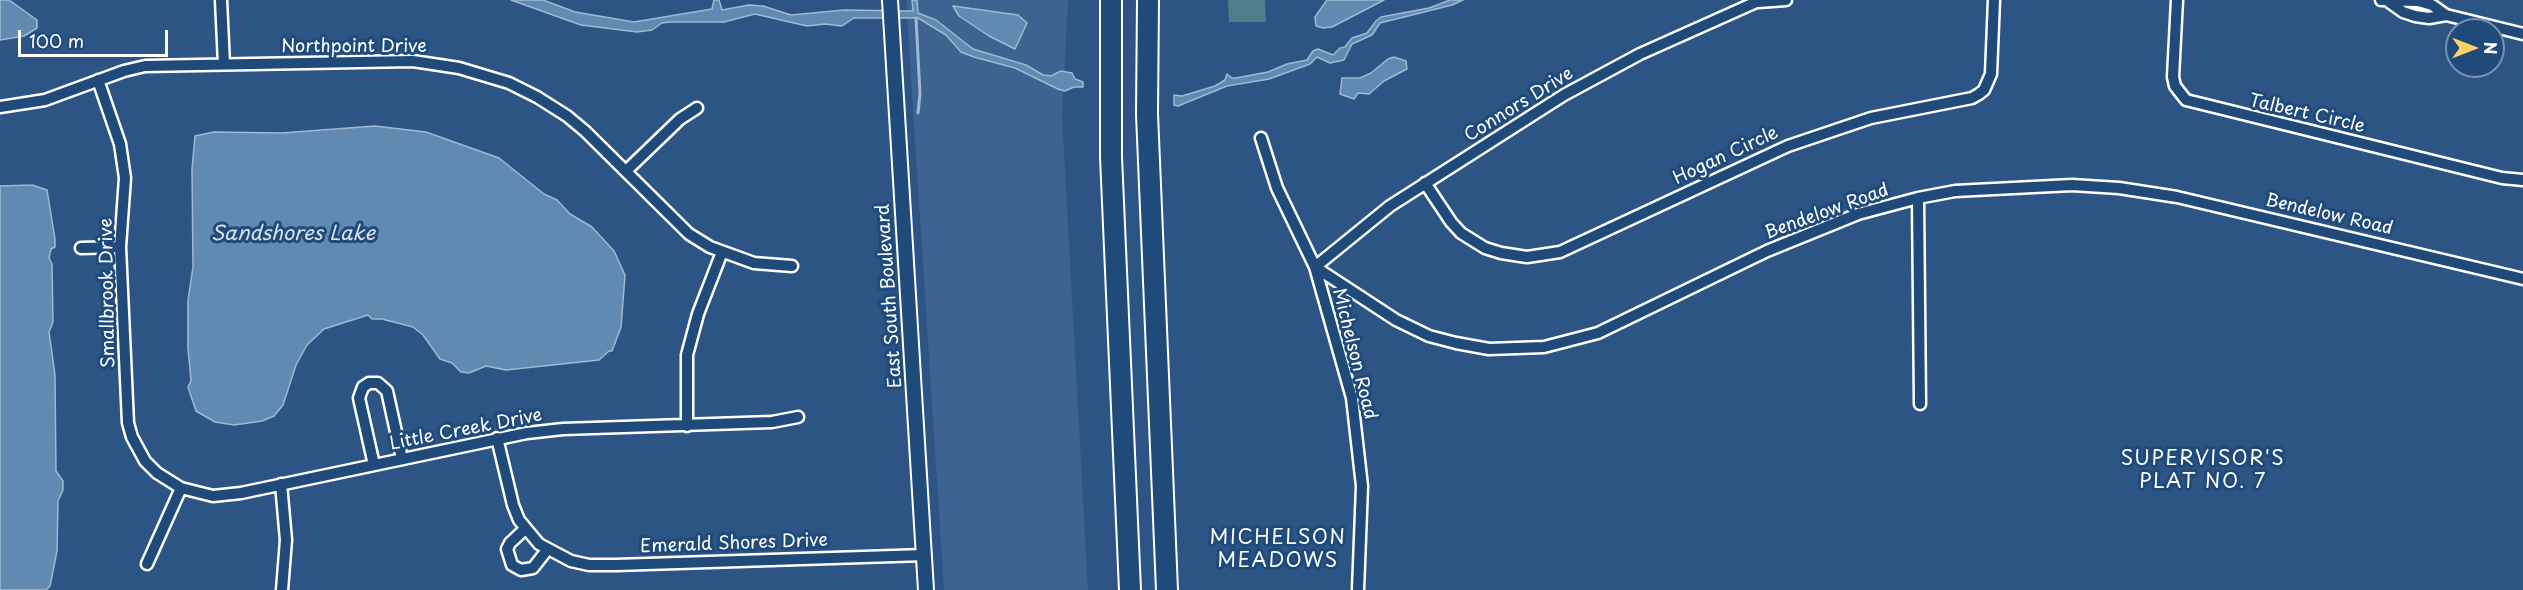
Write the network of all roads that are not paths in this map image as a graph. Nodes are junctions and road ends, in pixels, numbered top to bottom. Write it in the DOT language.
graph roads {
  1 [pos="222,0"];
  2 [pos="1111,0"];
  3 [pos="1148,0"];
  4 [pos="1785,0"];
  5 [pos="1994,0"];
  6 [pos="2176,0"];
  7 [pos="1760,1"];
  8 [pos="2385,1"];
  9 [pos="890,2"];
  10 [pos="2523,34"];
  11 [pos="224,64"];
  12 [pos="98,80"];
  13 [pos="0,107"];
  14 [pos="697,108"];
  15 [pos="1261,138"];
  16 [pos="626,171"];
  17 [pos="2523,180"];
  18 [pos="1425,183"];
  19 [pos="1918,198"];
  20 [pos="120,247"];
  21 [pos="81,248"];
  22 [pos="722,252"];
  23 [pos="792,266"];
  24 [pos="1315,267"];
  25 [pos="2523,279"];
  26 [pos="1920,404"];
  27 [pos="798,417"];
  28 [pos="687,426"];
  29 [pos="497,438"];
  30 [pos="402,459"];
  31 [pos="374,465"];
  32 [pos="281,484"];
  33 [pos="181,488"];
  34 [pos="525,529"];
  35 [pos="547,550"];
  36 [pos="924,555"];
  37 [pos="147,564"];
  38 [pos="282,590"];
  39 [pos="926,590"];
  40 [pos="1130,590"];
  41 [pos="1167,590"];
  42 [pos="1358,590"];
  1 -- 11 [label="street"];
  2 -- 40 [label="highway"];
  3 -- 41 [label="highway"];
  4 -- 7 [label="street, Connors Drive"];
  5 -- 18 [label="street, Hogan Circle"];
  6 -- 17 [label="street, Talbert Circle"];
  7 -- 18 [label="street, Connors Drive"];
  8 -- 10 [label="street"];
  9 -- 36 [label="street, East South Boulevard"];
  11 -- 12 [label="street, Northpoint Drive"];
  11 -- 16 [label="street, Northpoint Drive"];
  12 -- 13 [label="street, Northpoint Drive"];
  12 -- 20 [label="street, Smallbrook Drive"];
  14 -- 16 [label="street"];
  15 -- 24 [label="street, Michelson Road"];
  16 -- 22 [label="street, Northpoint Drive"];
  18 -- 24 [label="street, Connors Drive"];
  19 -- 24 [label="street, Bendelow Road"];
  19 -- 25 [label="street, Bendelow Road"];
  19 -- 26 [label="street"];
  20 -- 21 [label="street"];
  20 -- 33 [label="street, Smallbrook Drive"];
  22 -- 23 [label="street, Northpoint Drive"];
  22 -- 28 [label="street"];
  24 -- 42 [label="street, Michelson Road"];
  27 -- 28 [label="street, Little Creek Drive"];
  28 -- 29 [label="street, Little Creek Drive"];
  29 -- 30 [label="street, Little Creek Drive"];
  29 -- 34 [label="street, Emerald Shores Drive"];
  30 -- 31 [label="street, Little Creek Drive"];
  30 -- 31 [label="street"];
  31 -- 32 [label="street, Little Creek Drive"];
  32 -- 33 [label="street, Little Creek Drive"];
  32 -- 38 [label="street"];
  33 -- 37 [label="street"];
  34 -- 35 [label="street, Emerald Shores Drive"];
  34 -- 35 [label="street"];
  35 -- 36 [label="street, Emerald Shores Drive"];
  36 -- 39 [label="street, East South Boulevard"];
}
